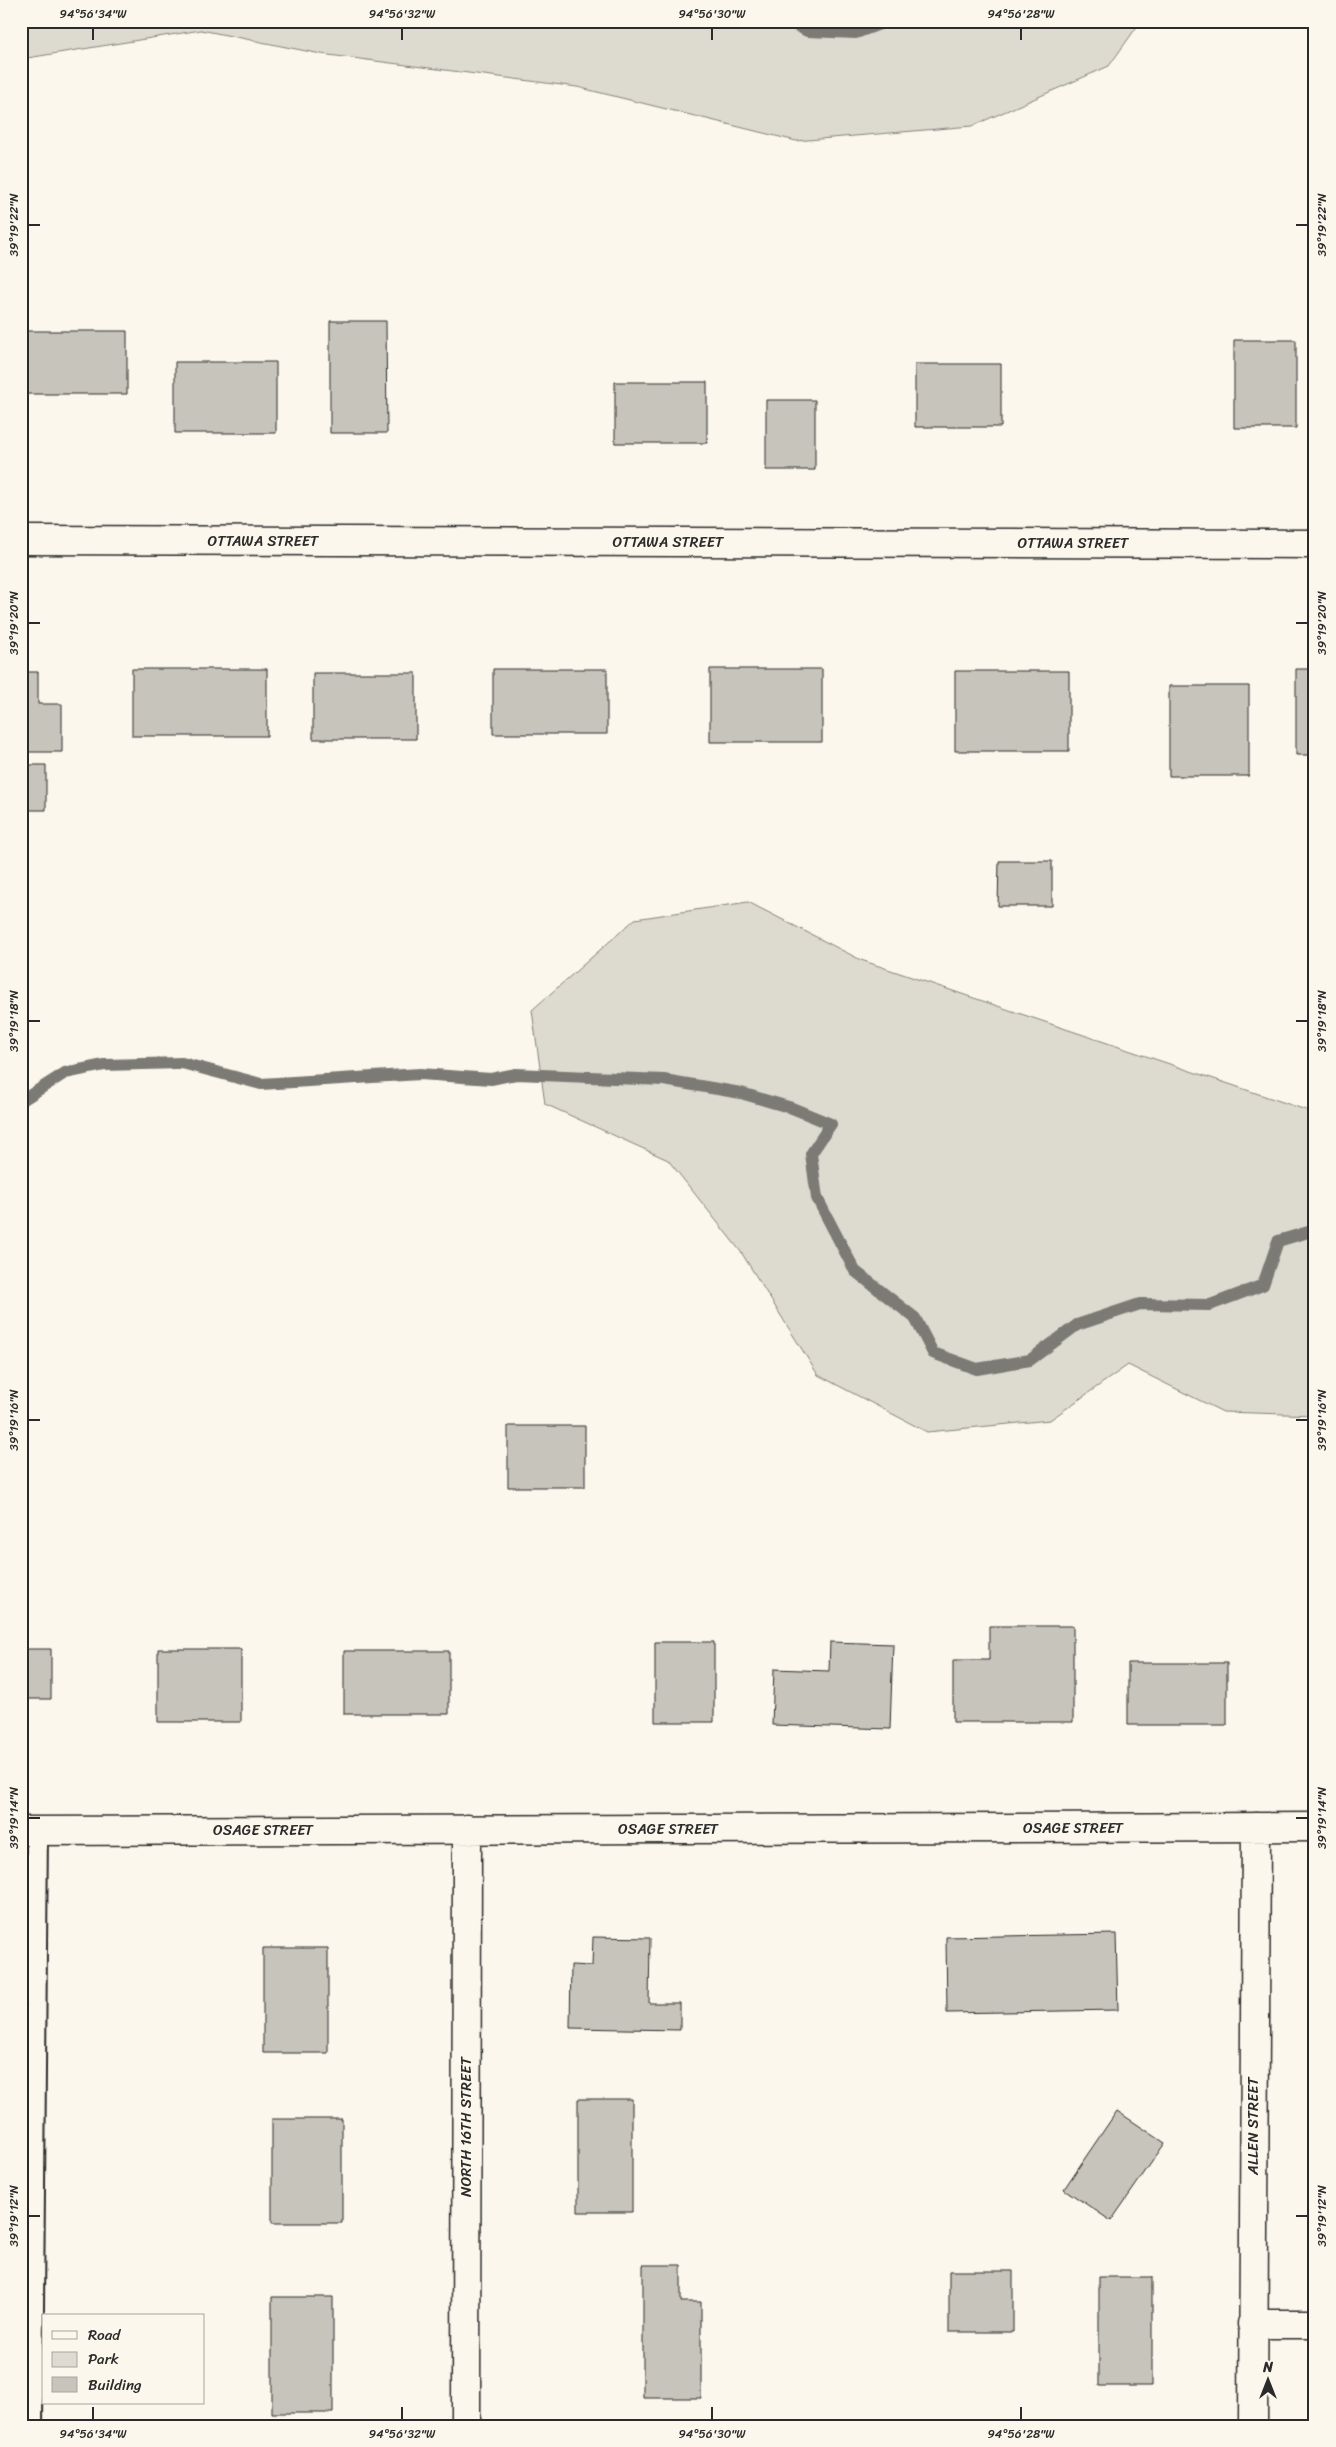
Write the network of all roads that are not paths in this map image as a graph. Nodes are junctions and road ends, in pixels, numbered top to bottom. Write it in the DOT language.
graph roads {
  1 [pos="21,540"];
  2 [pos="1315,544"];
  3 [pos="1256,1827"];
  4 [pos="1315,1827"];
  5 [pos="466,1829"];
  6 [pos="29,1831"];
  7 [pos="1252,2324"];
  8 [pos="1315,2324"];
  9 [pos="32,2426"];
  10 [pos="466,2426"];
  11 [pos="1253,2426"];
  1 -- 2 [label="street, OTTAWA STREET"];
  3 -- 4 [label="street, OSAGE STREET"];
  3 -- 5 [label="street, OSAGE STREET"];
  3 -- 7 [label="street, ALLEN STREET"];
  5 -- 6 [label="street, OSAGE STREET"];
  5 -- 10 [label="street, NORTH 16TH STREET"];
  6 -- 9 [label="lane"];
  7 -- 8 [label="street"];
  7 -- 11 [label="street, ALLEN STREET"];
}
